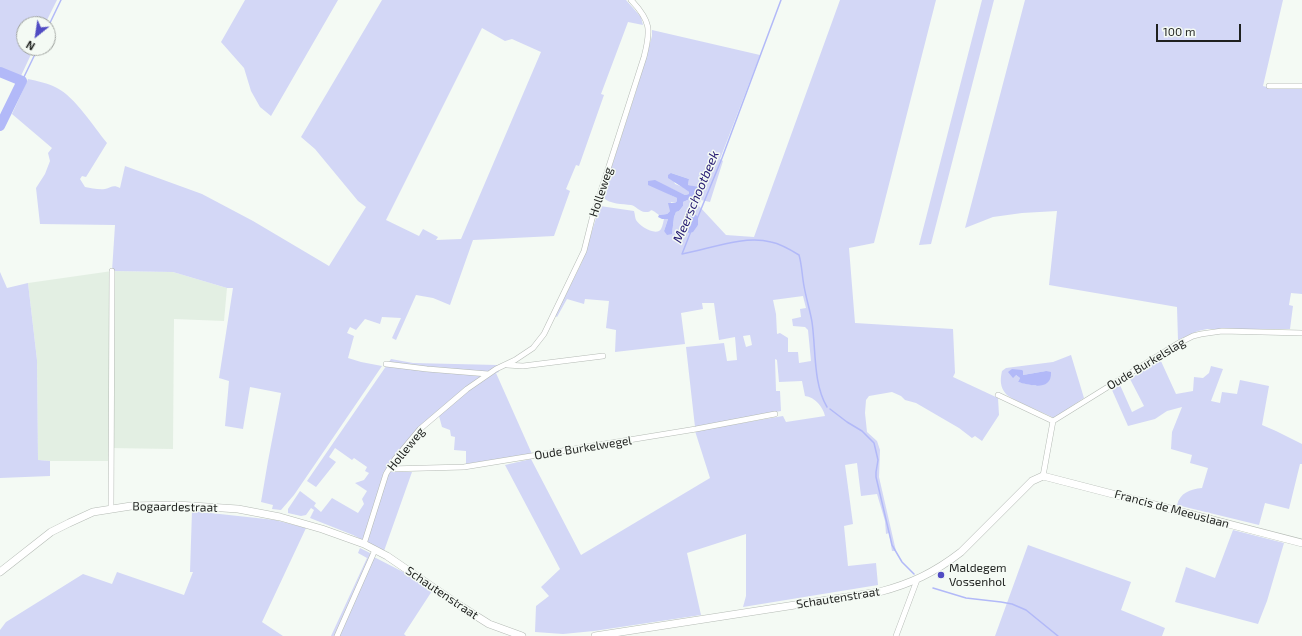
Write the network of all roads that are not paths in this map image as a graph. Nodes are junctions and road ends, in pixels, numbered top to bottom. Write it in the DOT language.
graph roads {
  1 [pos="631,0"];
  2 [pos="1269,86"];
  3 [pos="1302,86"];
  4 [pos="112,271"];
  5 [pos="1302,333"];
  6 [pos="603,356"];
  7 [pos="386,364"];
  8 [pos="504,365"];
  9 [pos="488,374"];
  10 [pos="998,395"];
  11 [pos="775,414"];
  12 [pos="1053,421"];
  13 [pos="389,469"];
  14 [pos="1043,476"];
  15 [pos="111,508"];
  16 [pos="1302,543"];
  17 [pos="364,544"];
  18 [pos="375,550"];
  19 [pos="0,572"];
  20 [pos="917,580"];
  21 [pos="337,636"];
  22 [pos="522,636"];
  23 [pos="595,636"];
  24 [pos="896,636"];
  1 -- 8 [label="street, Holleweg"];
  2 -- 3 [label="street"];
  4 -- 15 [label="street"];
  5 -- 12 [label="street, Oude Burkelslag"];
  6 -- 8 [label="street"];
  7 -- 9 [label="street"];
  8 -- 9 [label="street, Holleweg"];
  9 -- 13 [label="street, Holleweg"];
  10 -- 12 [label="street"];
  11 -- 13 [label="street, Oude Burkelwegel"];
  12 -- 14 [label="street"];
  13 -- 17 [label="street, Holleweg"];
  14 -- 16 [label="street, Francis de Meeuslaan"];
  14 -- 20 [label="street, Schautenstraat"];
  15 -- 17 [label="street, Bogaardestraat"];
  15 -- 19 [label="street, Bogaardestraat"];
  17 -- 18 [label="street, Schautenstraat"];
  18 -- 21 [label="street"];
  18 -- 22 [label="street, Schautenstraat"];
  20 -- 23 [label="street, Schautenstraat"];
  20 -- 24 [label="street"];
}
